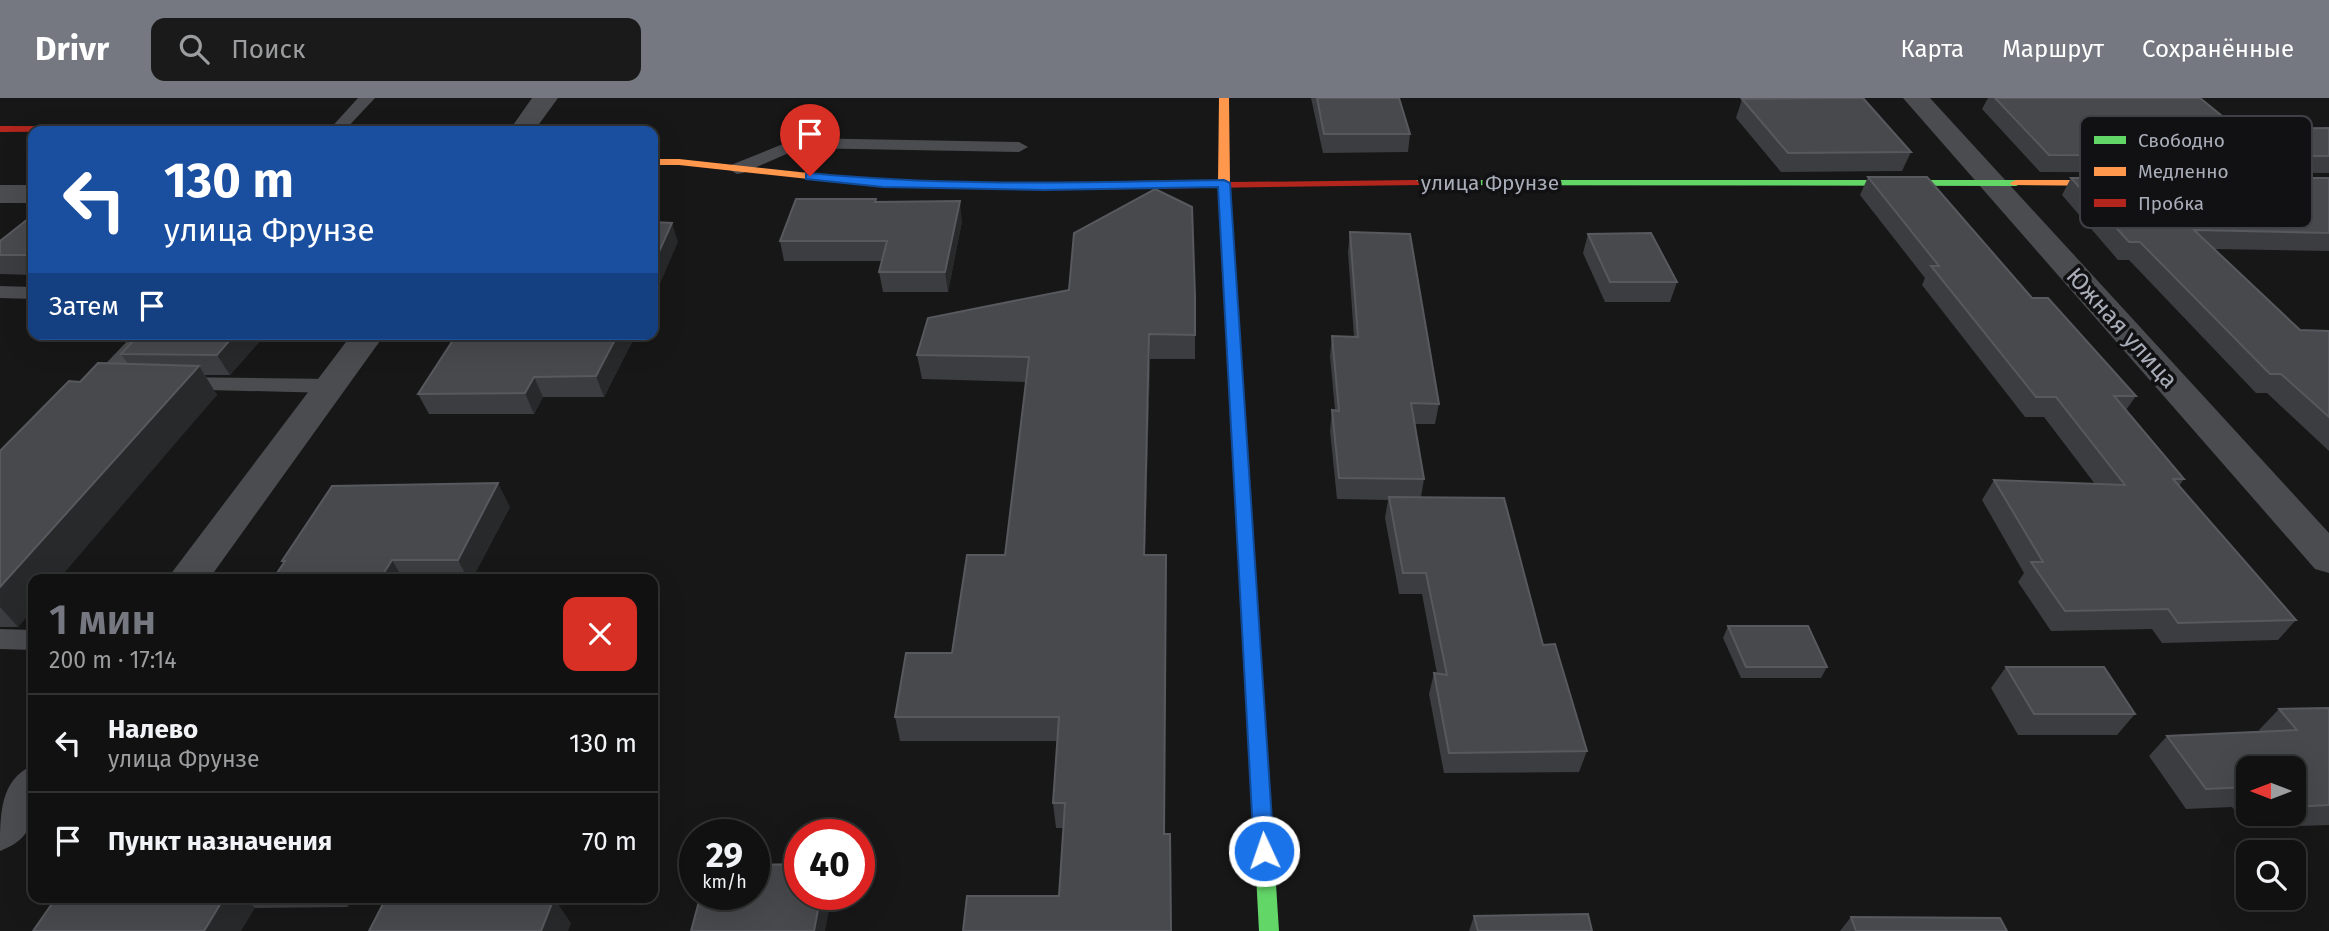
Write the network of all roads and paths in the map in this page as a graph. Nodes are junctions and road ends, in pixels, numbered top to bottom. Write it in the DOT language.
graph roads {
  1 [pos="367,98"];
  2 [pos="545,98"];
  3 [pos="1224,98"];
  4 [pos="1916,98"];
  5 [pos="340,126"];
  6 [pos="525,126"];
  7 [pos="0,130"];
  8 [pos="28,130"];
  9 [pos="1019,147"];
  10 [pos="658,162"];
  11 [pos="737,169"];
  12 [pos="1224,183"];
  13 [pos="1992,183"];
  14 [pos="2080,183"];
  15 [pos="0,194"];
  16 [pos="28,194"];
  17 [pos="0,292"];
  18 [pos="28,293"];
  19 [pos="140,340"];
  20 [pos="365,340"];
  21 [pos="125,384"];
  22 [pos="152,384"];
  23 [pos="331,386"];
  24 [pos="2329,559"];
  25 [pos="191,574"];
  26 [pos="0,639"];
  27 [pos="28,640"];
  28 [pos="28,792"];
  29 [pos="0,830"];
  30 [pos="1269,931"];
  1 -- 5 [label="lane"];
  2 -- 6 [label="street"];
  3 -- 12 [label="street"];
  4 -- 13 [label="street, Южная улица"];
  7 -- 8 [label="street"];
  9 -- 11 [label="lane"];
  10 -- 11 [label="street, улица Фрунзе"];
  11 -- 12 [label="street, улица Фрунзе"];
  12 -- 13 [label="street, улица Фрунзе"];
  12 -- 30 [label="street"];
  13 -- 14 [label="street, улица Фрунзе"];
  13 -- 24 [label="street, Южная улица"];
  15 -- 16 [label="street"];
  17 -- 18 [label="lane"];
  19 -- 21 [label="lane"];
  20 -- 23 [label="street"];
  22 -- 23 [label="lane"];
  23 -- 25 [label="street"];
  26 -- 27 [label="lane"];
  28 -- 29 [label="street"];
}
